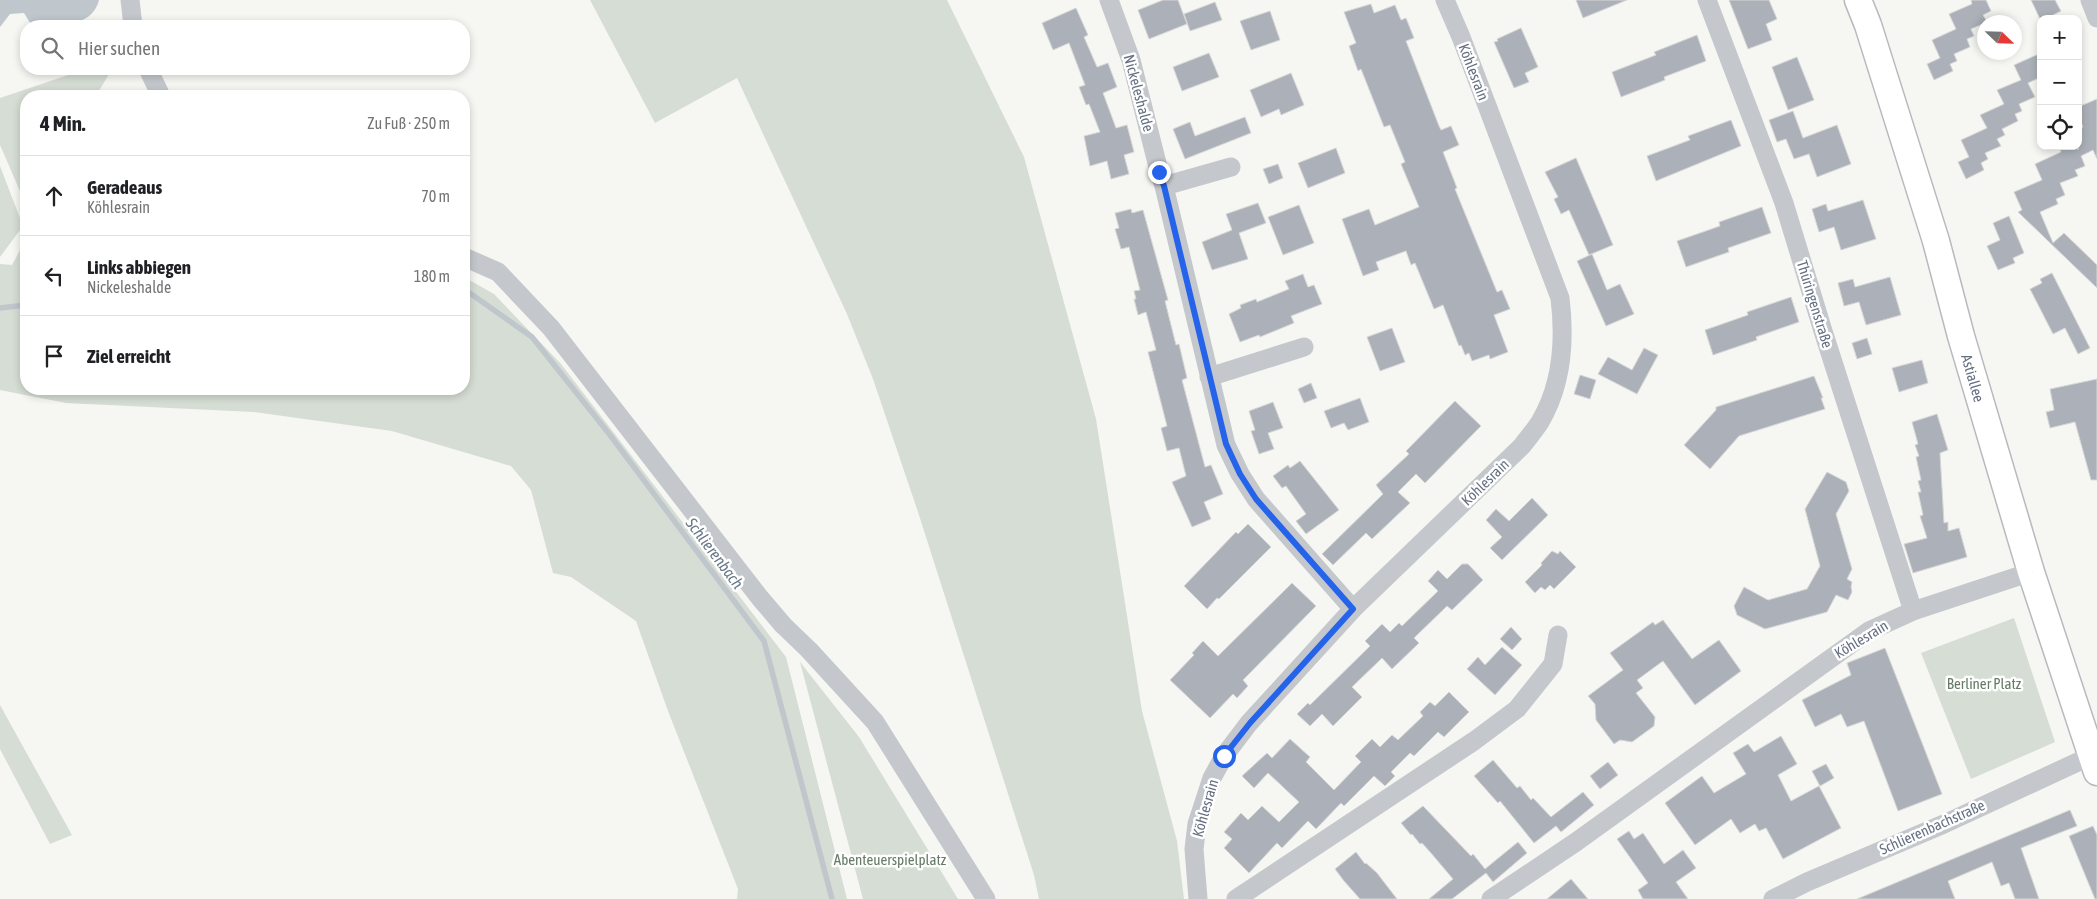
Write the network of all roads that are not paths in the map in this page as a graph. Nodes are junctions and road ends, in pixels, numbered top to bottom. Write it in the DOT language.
graph roads {
  1 [pos="130,0"];
  2 [pos="1108,0"];
  3 [pos="1445,0"];
  4 [pos="1707,0"];
  5 [pos="1858,0"];
  6 [pos="2090,0"];
  7 [pos="2097,18"];
  8 [pos="132,20"];
  9 [pos="151,75"];
  10 [pos="158,90"];
  11 [pos="1231,167"];
  12 [pos="1164,186"];
  13 [pos="470,260"];
  14 [pos="1304,347"];
  15 [pos="1209,377"];
  16 [pos="2031,572"];
  17 [pos="1353,609"];
  18 [pos="1913,611"];
  19 [pos="1558,635"];
  20 [pos="2095,760"];
  21 [pos="986,899"];
  22 [pos="1198,899"];
  23 [pos="1236,899"];
  24 [pos="1491,899"];
  25 [pos="1774,899"];
  1 -- 8 [label="street"];
  2 -- 12 [label="street, Nickeleshalde"];
  3 -- 17 [label="street, Köhlesrain"];
  4 -- 18 [label="street, Thüringenstraße"];
  5 -- 16 [label="street, Astiallee"];
  6 -- 7 [label="street"];
  9 -- 10 [label="street"];
  11 -- 12 [label="street"];
  12 -- 15 [label="street, Nickeleshalde"];
  13 -- 21 [label="street"];
  14 -- 15 [label="street"];
  15 -- 17 [label="street, Nickeleshalde"];
  16 -- 18 [label="street, Köhlesrain"];
  16 -- 20 [label="street, Astiallee"];
  17 -- 22 [label="street, Köhlesrain"];
  18 -- 24 [label="street, Köhlesrain"];
  19 -- 23 [label="street"];
  20 -- 25 [label="street, Schlierenbachstraße"];
}
